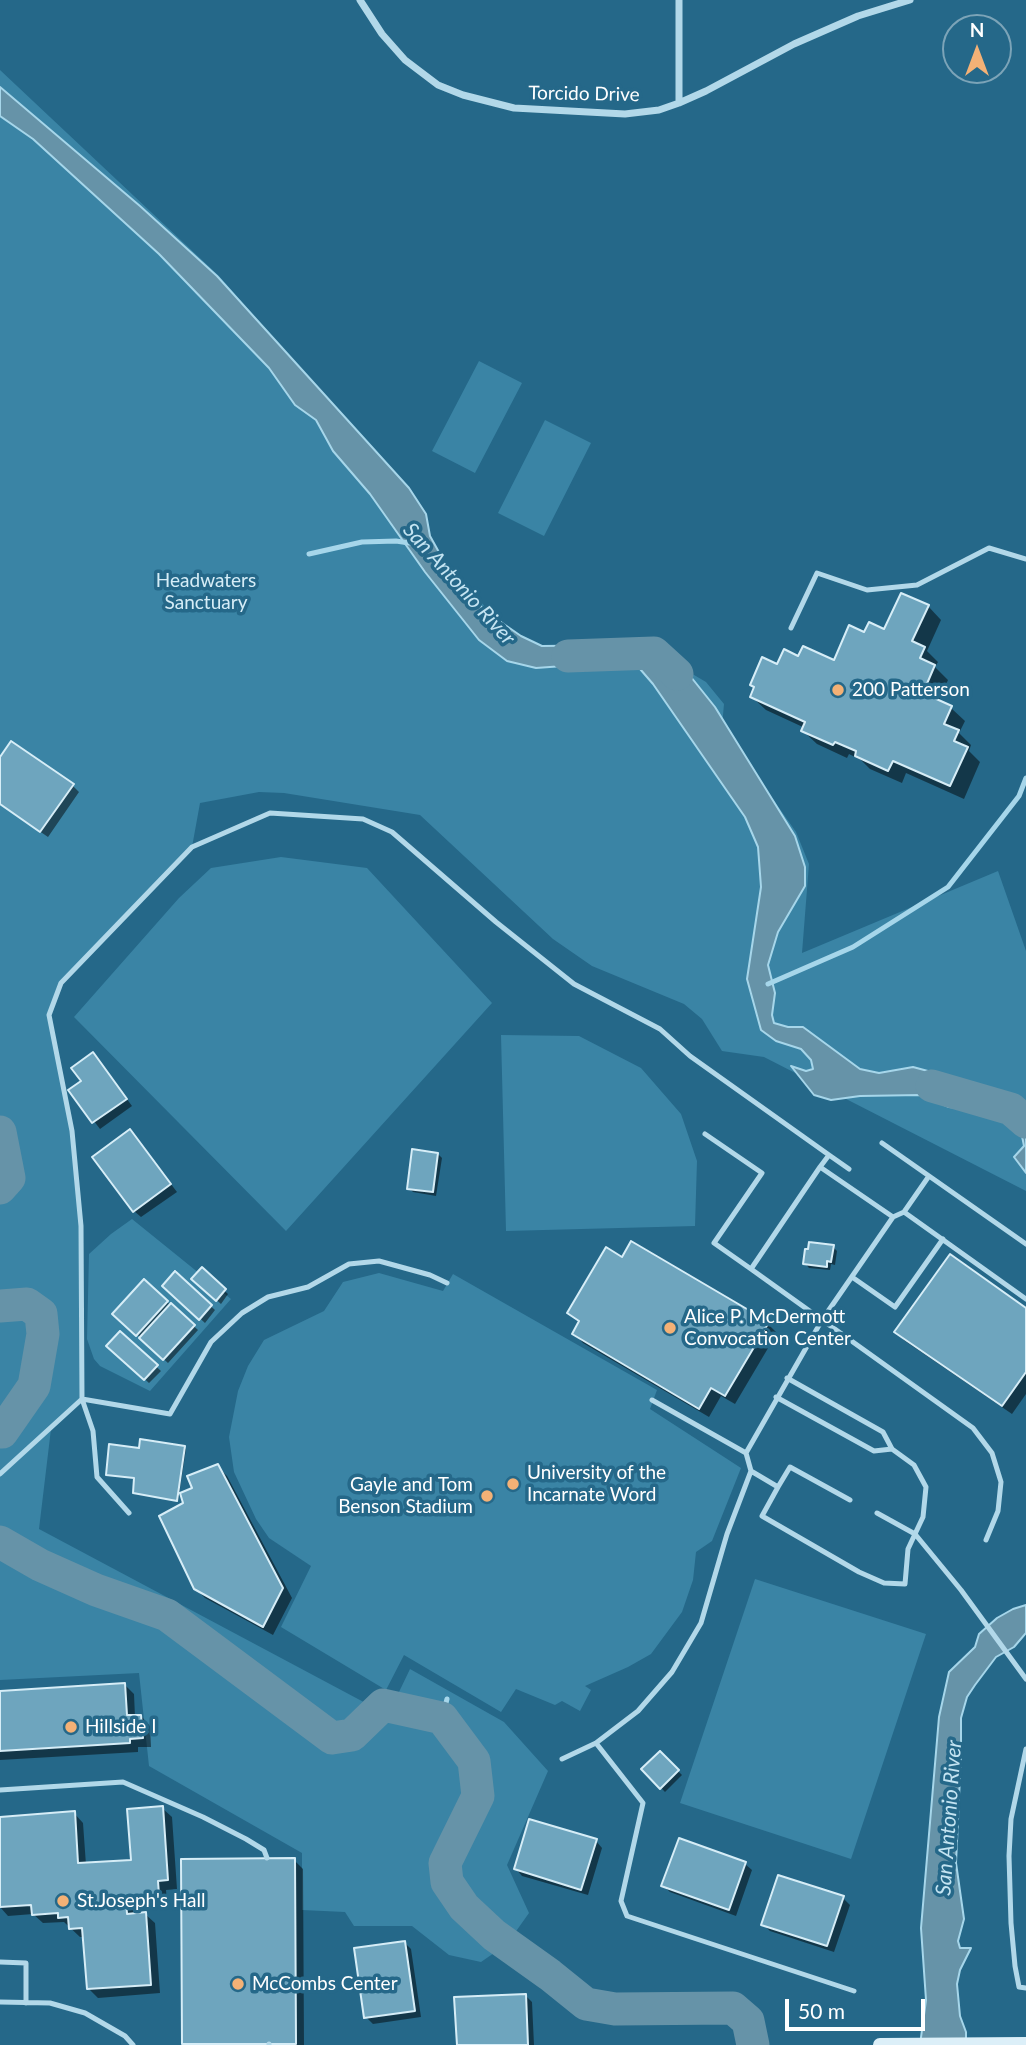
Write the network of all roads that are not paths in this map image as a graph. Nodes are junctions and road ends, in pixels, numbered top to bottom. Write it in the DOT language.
graph roads {
  1 [pos="360,0"];
  2 [pos="679,0"];
  3 [pos="910,0"];
  4 [pos="679,103"];
  5 [pos="1026,559"];
  6 [pos="791,628"];
  7 [pos="705,1134"];
  8 [pos="881,1143"];
  9 [pos="829,1155"];
  10 [pos="820,1167"];
  11 [pos="849,1169"];
  12 [pos="929,1176"];
  13 [pos="904,1212"];
  14 [pos="893,1217"];
  15 [pos="943,1239"];
  16 [pos="1026,1244"];
  17 [pos="751,1269"];
  18 [pos="852,1277"];
  19 [pos="447,1283"];
  20 [pos="1026,1299"];
  21 [pos="822,1320"];
  22 [pos="787,1378"];
  23 [pos="776,1397"];
  24 [pos="82,1399"];
  25 [pos="652,1400"];
  26 [pos="892,1449"];
  27 [pos="746,1453"];
  28 [pos="751,1471"];
  29 [pos="0,1474"];
  30 [pos="778,1487"];
  31 [pos="850,1500"];
  32 [pos="129,1513"];
  33 [pos="877,1513"];
  34 [pos="915,1534"];
  35 [pos="986,1540"];
  36 [pos="1026,1679"];
  37 [pos="596,1743"];
  38 [pos="1026,1749"];
  39 [pos="562,1759"];
  40 [pos="0,1790"];
  41 [pos="267,1858"];
  42 [pos="0,1962"];
  43 [pos="1026,1988"];
  44 [pos="853,1991"];
  45 [pos="0,2002"];
  46 [pos="26,2003"];
  47 [pos="914,2043"];
  48 [pos="982,2044"];
  49 [pos="133,2045"];
  50 [pos="880,2045"];
  51 [pos="1026,2045"];
  1 -- 4 [label="street, Torcido Drive"];
  2 -- 4 [label="street"];
  3 -- 4 [label="street, Torcido Drive"];
  5 -- 6 [label="lane"];
  7 -- 17 [label="lane"];
  8 -- 12 [label="lane"];
  9 -- 10 [label="lane"];
  9 -- 11 [label="lane"];
  9 -- 24 [label="lane"];
  10 -- 14 [label="lane"];
  10 -- 17 [label="lane"];
  12 -- 13 [label="lane"];
  12 -- 16 [label="lane"];
  13 -- 14 [label="lane"];
  13 -- 15 [label="lane"];
  14 -- 18 [label="lane"];
  15 -- 18 [label="lane"];
  15 -- 20 [label="lane"];
  17 -- 21 [label="lane"];
  18 -- 21 [label="lane"];
  19 -- 24 [label="lane"];
  21 -- 22 [label="lane"];
  21 -- 35 [label="lane"];
  22 -- 23 [label="lane"];
  22 -- 26 [label="lane"];
  23 -- 26 [label="lane"];
  23 -- 27 [label="lane"];
  24 -- 29 [label="lane"];
  24 -- 32 [label="lane"];
  25 -- 27 [label="lane"];
  26 -- 34 [label="lane"];
  27 -- 28 [label="lane"];
  28 -- 30 [label="lane"];
  28 -- 37 [label="lane"];
  30 -- 31 [label="lane"];
  30 -- 34 [label="lane"];
  33 -- 34 [label="lane"];
  34 -- 36 [label="lane"];
  37 -- 39 [label="lane"];
  37 -- 44 [label="lane"];
  38 -- 43 [label="lane"];
  40 -- 41 [label="lane"];
  42 -- 46 [label="lane"];
  45 -- 46 [label="lane"];
  46 -- 49 [label="lane"];
  47 -- 48 [label="main road"];
  47 -- 50 [label="main road"];
  48 -- 51 [label="main road"];
}
